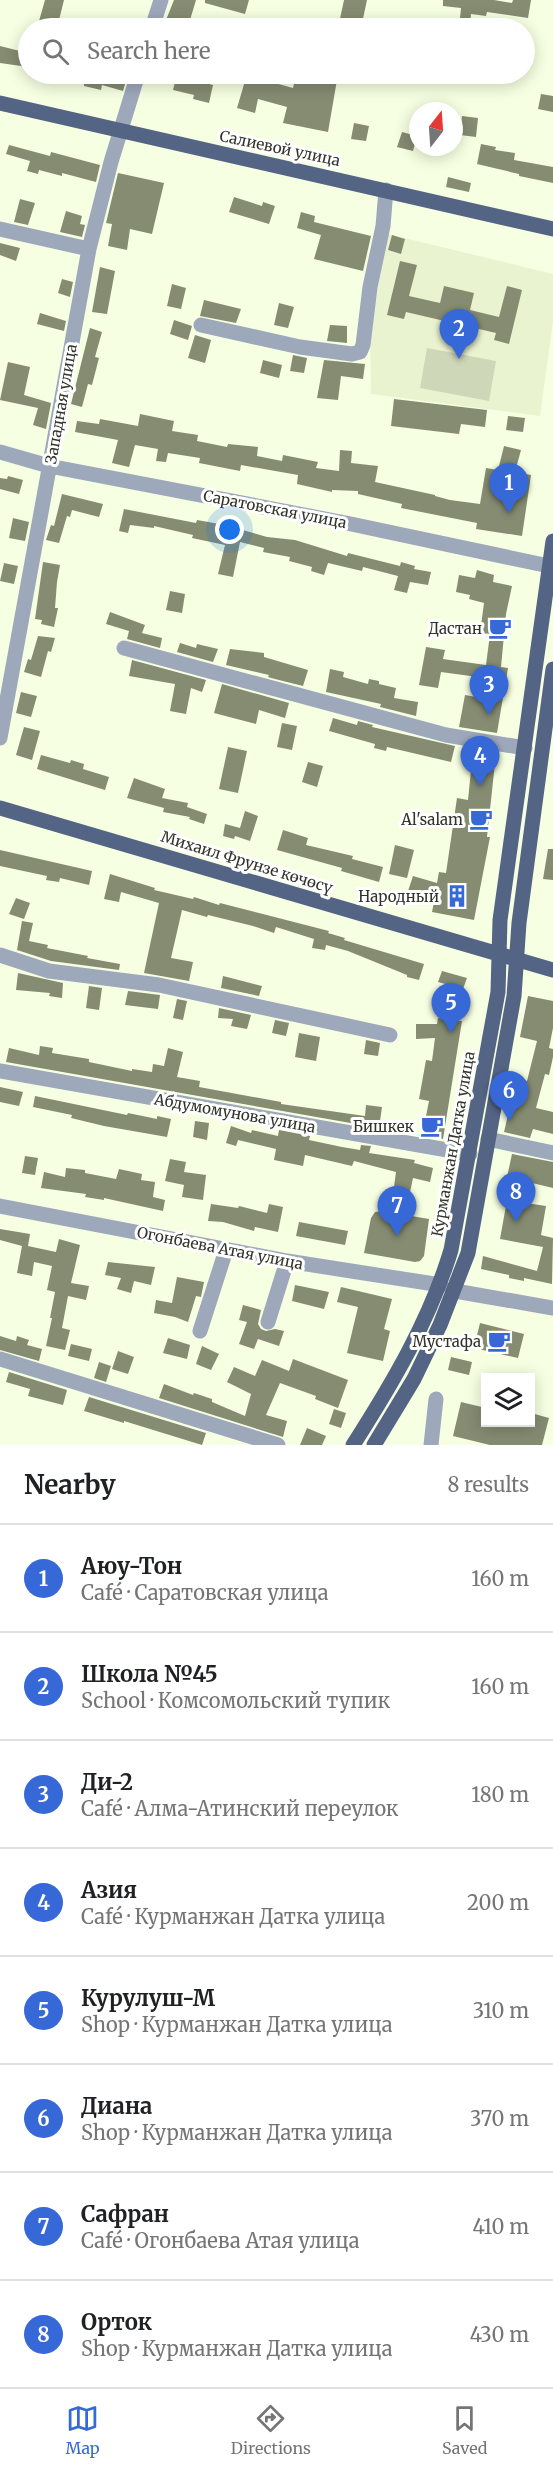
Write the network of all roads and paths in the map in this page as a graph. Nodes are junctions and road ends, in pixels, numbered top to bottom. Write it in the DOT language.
graph roads {
  1 [pos="161,0"];
  2 [pos="155,18"];
  3 [pos="135,84"];
  4 [pos="0,103"];
  5 [pos="120,132"];
  6 [pos="386,190"];
  7 [pos="0,229"];
  8 [pos="553,229"];
  9 [pos="89,249"];
  10 [pos="201,325"];
  11 [pos="0,452"];
  12 [pos="49,466"];
  13 [pos="553,541"];
  14 [pos="549,566"];
  15 [pos="124,648"];
  16 [pos="553,669"];
  17 [pos="0,738"];
  18 [pos="525,748"];
  19 [pos="0,808"];
  20 [pos="0,955"];
  21 [pos="499,956"];
  22 [pos="516,960"];
  23 [pos="553,970"];
  24 [pos="390,1035"];
  25 [pos="0,1071"];
  26 [pos="488,1139"];
  27 [pos="470,1154"];
  28 [pos="553,1154"];
  29 [pos="0,1206"];
  30 [pos="226,1250"];
  31 [pos="287,1261"];
  32 [pos="448,1288"];
  33 [pos="553,1308"];
  34 [pos="268,1322"];
  35 [pos="200,1331"];
  36 [pos="0,1359"];
  37 [pos="436,1399"];
  38 [pos="278,1445"];
  39 [pos="353,1445"];
  40 [pos="374,1445"];
  41 [pos="431,1445"];
  1 -- 2 [label="street"];
  3 -- 5 [label="street, Западная улица"];
  4 -- 5 [label="main road, Салиевой улица"];
  5 -- 6 [label="main road, Салиевой улица"];
  5 -- 9 [label="street, Западная улица"];
  6 -- 8 [label="main road, Салиевой улица"];
  6 -- 10 [label="street"];
  7 -- 9 [label="street"];
  9 -- 12 [label="street, Западная улица"];
  11 -- 12 [label="street, Саратовская улица"];
  12 -- 14 [label="street, Саратовская улица"];
  12 -- 17 [label="street, Западная улица"];
  13 -- 14 [label="main road, Курманжан Датка улица"];
  14 -- 18 [label="main road, Курманжан Датка улица"];
  15 -- 18 [label="street"];
  16 -- 22 [label="main road, Курманжан Датка улица"];
  18 -- 21 [label="main road, Курманжан Датка улица"];
  19 -- 21 [label="main road, Михаил Фрунзе көчөсү"];
  20 -- 24 [label="street"];
  21 -- 22 [label="main road, Михаил Фрунзе көчөсү"];
  21 -- 27 [label="main road, Курманжан Датка улица"];
  22 -- 23 [label="main road, Михаил Фрунзе көчөсү"];
  22 -- 26 [label="main road, Курманжан Датка улица"];
  25 -- 27 [label="street, Абдумомунова улица"];
  26 -- 28 [label="street"];
  26 -- 32 [label="main road, Курманжан Датка улица"];
  27 -- 32 [label="main road, Курманжан Датка улица"];
  29 -- 30 [label="street, Огонбаева Атая улица"];
  30 -- 31 [label="street, Огонбаева Атая улица"];
  30 -- 35 [label="street"];
  31 -- 32 [label="street, Огонбаева Атая улица"];
  31 -- 34 [label="street"];
  32 -- 33 [label="street, Огонбаева Атая улица"];
  32 -- 39 [label="main road, Курманжан Датка улица"];
  32 -- 40 [label="main road, Курманжан Датка улица"];
  36 -- 38 [label="street"];
  37 -- 41 [label="street"];
}
